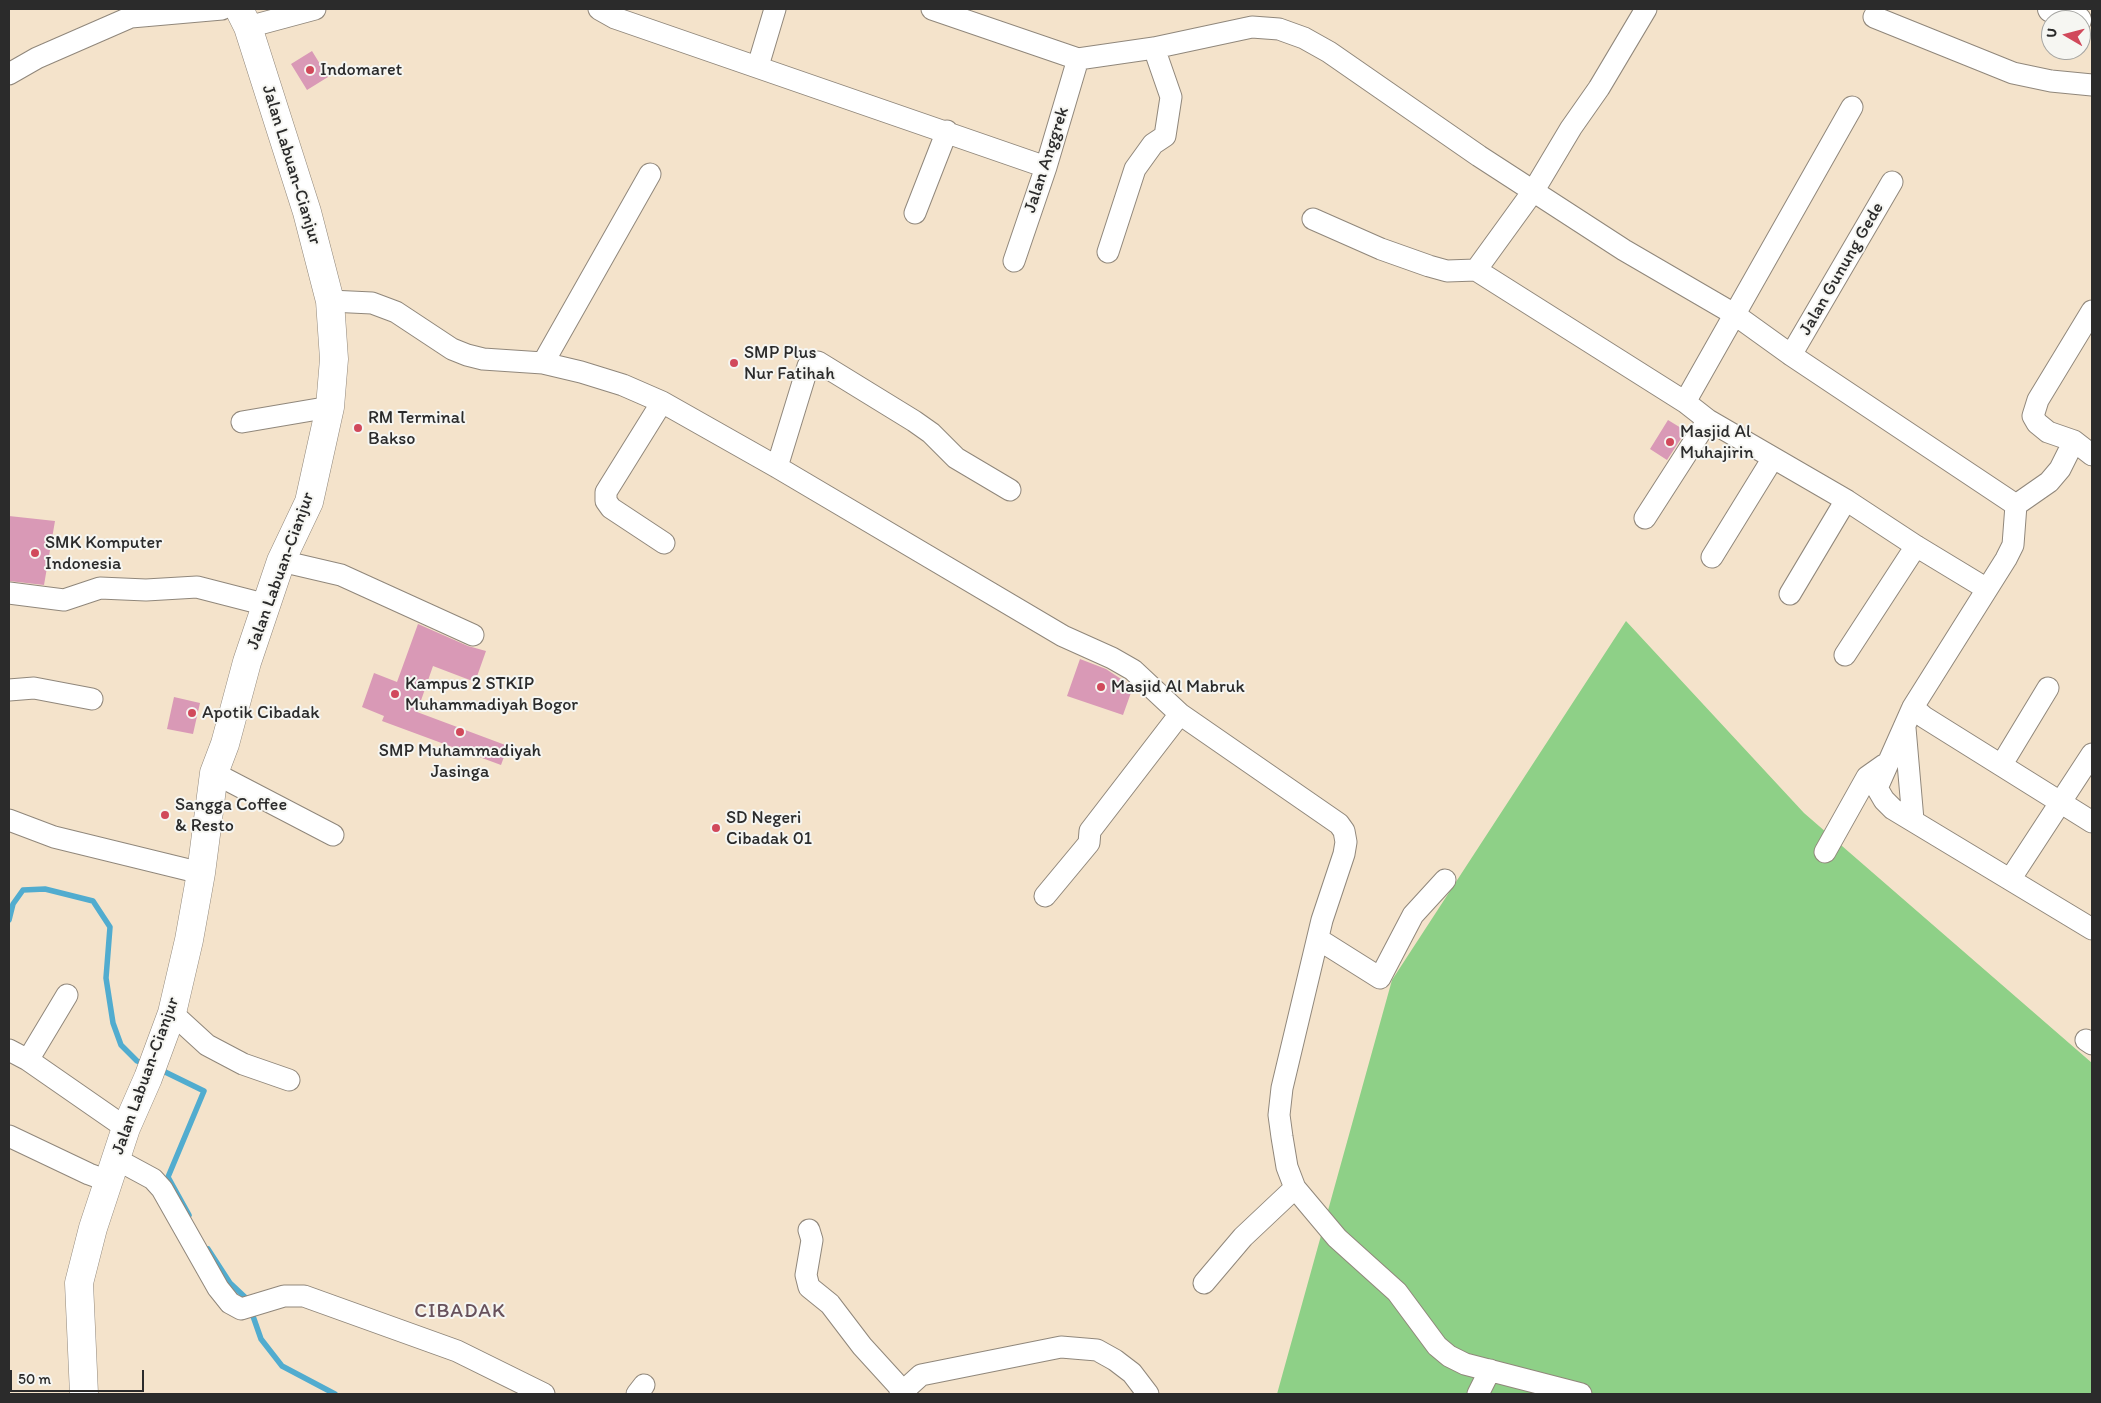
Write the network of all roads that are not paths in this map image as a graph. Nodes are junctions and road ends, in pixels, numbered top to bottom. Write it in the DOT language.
graph roads {
  1 [pos="222,9"];
  2 [pos="315,9"];
  3 [pos="599,9"];
  4 [pos="775,9"];
  5 [pos="932,9"];
  6 [pos="1646,9"];
  7 [pos="985,17"];
  8 [pos="1874,17"];
  9 [pos="243,18"];
  10 [pos="1154,48"];
  11 [pos="1078,59"];
  12 [pos="758,66"];
  13 [pos="9,74"];
  14 [pos="2092,85"];
  15 [pos="1852,107"];
  16 [pos="947,131"];
  17 [pos="1046,167"];
  18 [pos="650,174"];
  19 [pos="1892,182"];
  20 [pos="1534,190"];
  21 [pos="915,213"];
  22 [pos="1313,219"];
  23 [pos="1108,252"];
  24 [pos="1014,261"];
  25 [pos="1476,270"];
  26 [pos="330,301"];
  27 [pos="2092,311"];
  28 [pos="1734,314"];
  29 [pos="1791,355"];
  30 [pos="542,364"];
  31 [pos="662,402"];
  32 [pos="1685,402"];
  33 [pos="330,407"];
  34 [pos="1708,420"];
  35 [pos="242,422"];
  36 [pos="2074,441"];
  37 [pos="2092,455"];
  38 [pos="1773,458"];
  39 [pos="777,467"];
  40 [pos="1010,490"];
  41 [pos="1846,500"];
  42 [pos="2016,505"];
  43 [pos="1645,518"];
  44 [pos="664,543"];
  45 [pos="1916,546"];
  46 [pos="1712,557"];
  47 [pos="281,561"];
  48 [pos="1987,589"];
  49 [pos="9,593"];
  50 [pos="1790,594"];
  51 [pos="267,605"];
  52 [pos="473,635"];
  53 [pos="1845,656"];
  54 [pos="2048,688"];
  55 [pos="9,690"];
  56 [pos="92,699"];
  57 [pos="1180,714"];
  58 [pos="1909,716"];
  59 [pos="2092,754"];
  60 [pos="1886,763"];
  61 [pos="2002,764"];
  62 [pos="214,773"];
  63 [pos="2060,802"];
  64 [pos="9,820"];
  65 [pos="1913,820"];
  66 [pos="2092,822"];
  67 [pos="334,835"];
  68 [pos="1825,852"];
  69 [pos="201,873"];
  70 [pos="2011,878"];
  71 [pos="1445,880"];
  72 [pos="1045,896"];
  73 [pos="2092,929"];
  74 [pos="1318,939"];
  75 [pos="66,995"];
  76 [pos="172,1013"];
  77 [pos="9,1050"];
  78 [pos="28,1060"];
  79 [pos="290,1080"];
  80 [pos="126,1128"];
  81 [pos="9,1136"];
  82 [pos="112,1170"];
  83 [pos="1295,1188"];
  84 [pos="809,1230"];
  85 [pos="1204,1283"];
  86 [pos="1490,1370"];
  87 [pos="901,1393"];
  88 [pos="1575,1393"];
  89 [pos="84,1394"];
  90 [pos="544,1394"];
  91 [pos="1148,1394"];
  92 [pos="1478,1394"];
  1 -- 13 [label="street"];
  2 -- 9 [label="street"];
  3 -- 12 [label="street"];
  4 -- 12 [label="street"];
  5 -- 7 [label="street"];
  6 -- 20 [label="street"];
  7 -- 11 [label="street"];
  8 -- 14 [label="street"];
  9 -- 26 [label="highway, Jalan Labuan-Cianjur"];
  10 -- 11 [label="street"];
  10 -- 20 [label="street"];
  10 -- 23 [label="street"];
  11 -- 17 [label="street, Jalan Anggrek"];
  12 -- 16 [label="street"];
  15 -- 28 [label="street"];
  16 -- 17 [label="street"];
  16 -- 21 [label="street"];
  17 -- 24 [label="street, Jalan Anggrek"];
  18 -- 30 [label="street"];
  19 -- 29 [label="street, Jalan Gunung Gede"];
  20 -- 25 [label="street"];
  20 -- 28 [label="street"];
  22 -- 25 [label="street"];
  25 -- 32 [label="street"];
  26 -- 30 [label="street"];
  26 -- 33 [label="highway, Jalan Labuan-Cianjur"];
  27 -- 36 [label="street"];
  28 -- 29 [label="street"];
  28 -- 32 [label="street"];
  29 -- 42 [label="street"];
  30 -- 31 [label="street"];
  31 -- 39 [label="street"];
  31 -- 44 [label="street"];
  32 -- 34 [label="street"];
  33 -- 35 [label="street"];
  33 -- 47 [label="highway, Jalan Labuan-Cianjur"];
  34 -- 38 [label="street"];
  34 -- 43 [label="street"];
  36 -- 37 [label="street"];
  36 -- 42 [label="street"];
  38 -- 41 [label="street"];
  38 -- 46 [label="street"];
  39 -- 40 [label="street"];
  39 -- 57 [label="street"];
  41 -- 45 [label="street"];
  41 -- 50 [label="street"];
  42 -- 48 [label="street"];
  45 -- 48 [label="street"];
  45 -- 53 [label="street"];
  47 -- 51 [label="highway, Jalan Labuan-Cianjur"];
  47 -- 52 [label="street"];
  48 -- 58 [label="street"];
  49 -- 51 [label="street"];
  51 -- 62 [label="highway, Jalan Labuan-Cianjur"];
  54 -- 61 [label="street"];
  55 -- 56 [label="street"];
  57 -- 72 [label="street"];
  57 -- 74 [label="street"];
  58 -- 60 [label="street"];
  58 -- 61 [label="street"];
  58 -- 65 [label="street"];
  59 -- 63 [label="street"];
  60 -- 65 [label="street"];
  60 -- 68 [label="street"];
  61 -- 63 [label="street"];
  62 -- 67 [label="street"];
  62 -- 69 [label="highway, Jalan Labuan-Cianjur"];
  63 -- 66 [label="street"];
  63 -- 70 [label="street"];
  64 -- 69 [label="street"];
  65 -- 70 [label="street"];
  69 -- 76 [label="highway, Jalan Labuan-Cianjur"];
  70 -- 73 [label="street"];
  71 -- 74 [label="street"];
  74 -- 83 [label="street"];
  75 -- 78 [label="street"];
  76 -- 79 [label="street"];
  76 -- 80 [label="highway, Jalan Labuan-Cianjur"];
  77 -- 78 [label="street"];
  78 -- 80 [label="street"];
  80 -- 82 [label="highway, Jalan Labuan-Cianjur"];
  81 -- 82 [label="street"];
  82 -- 89 [label="highway, Jalan Labuan-Cianjur"];
  82 -- 90 [label="street"];
  83 -- 85 [label="street"];
  83 -- 86 [label="street"];
  84 -- 87 [label="street"];
  86 -- 88 [label="street"];
  86 -- 92 [label="street"];
  87 -- 91 [label="street"];
}
